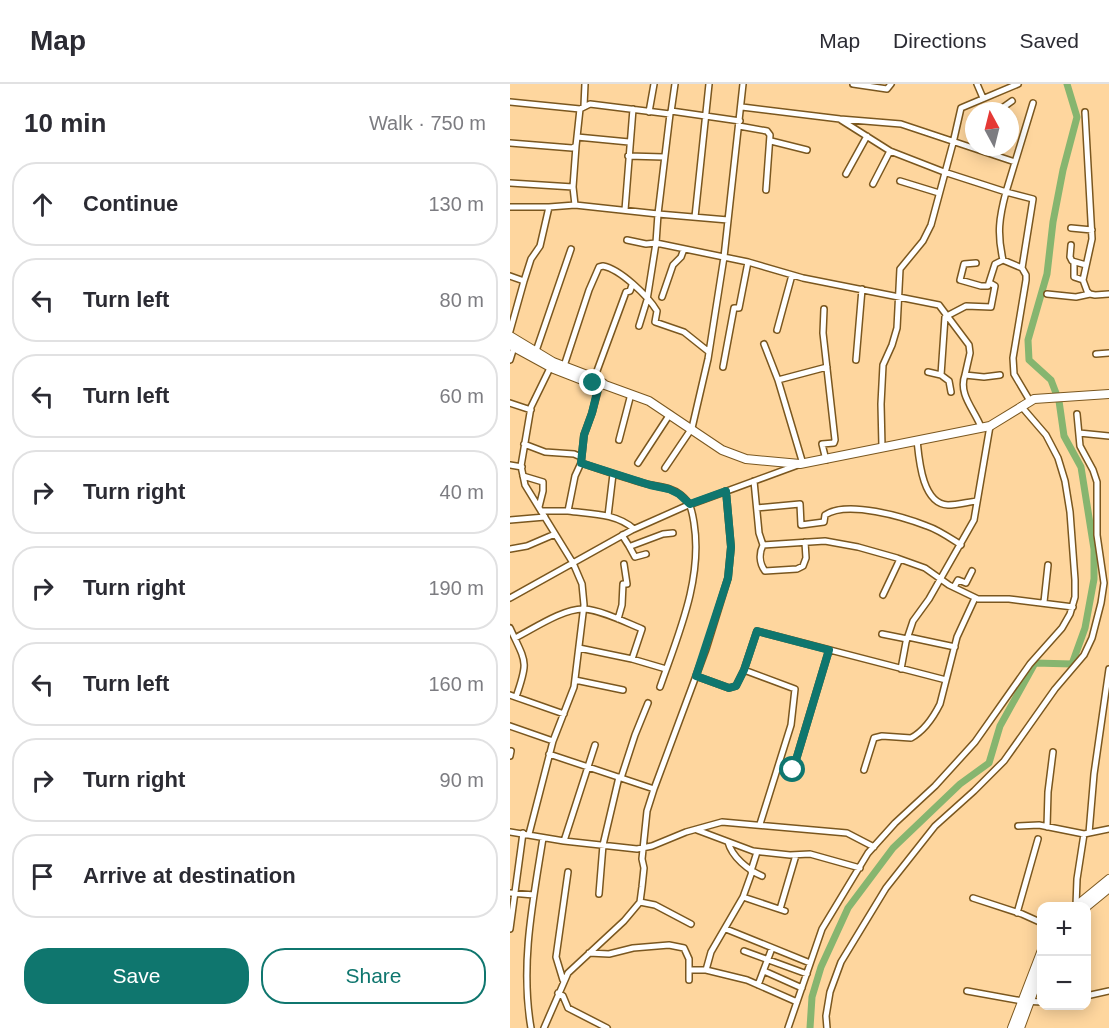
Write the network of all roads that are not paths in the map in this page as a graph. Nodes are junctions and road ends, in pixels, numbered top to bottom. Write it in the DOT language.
graph roads {
  1 [pos="585,84"];
  2 [pos="654,84"];
  3 [pos="675,84"];
  4 [pos="709,84"];
  5 [pos="743,84"];
  6 [pos="853,84"];
  7 [pos="891,84"];
  8 [pos="977,84"];
  9 [pos="1016,84"];
  10 [pos="983,98"];
  11 [pos="510,102"];
  12 [pos="1033,103"];
  13 [pos="741,107"];
  14 [pos="582,108"];
  15 [pos="633,110"];
  16 [pos="649,112"];
  17 [pos="1085,112"];
  18 [pos="670,113"];
  19 [pos="706,116"];
  20 [pos="840,119"];
  21 [pos="739,123"];
  22 [pos="867,136"];
  23 [pos="577,137"];
  24 [pos="771,141"];
  25 [pos="629,142"];
  26 [pos="510,143"];
  27 [pos="953,143"];
  28 [pos="576,146"];
  29 [pos="965,146"];
  30 [pos="807,150"];
  31 [pos="890,151"];
  32 [pos="628,156"];
  33 [pos="1000,156"];
  34 [pos="664,157"];
  35 [pos="1015,162"];
  36 [pos="944,172"];
  37 [pos="846,174"];
  38 [pos="900,181"];
  39 [pos="510,183"];
  40 [pos="873,184"];
  41 [pos="573,187"];
  42 [pos="766,190"];
  43 [pos="1006,192"];
  44 [pos="939,193"];
  45 [pos="575,205"];
  46 [pos="510,207"];
  47 [pos="549,207"];
  48 [pos="625,210"];
  49 [pos="658,214"];
  50 [pos="695,217"];
  51 [pos="728,220"];
  52 [pos="1071,228"];
  53 [pos="1092,230"];
  54 [pos="627,240"];
  55 [pos="656,243"];
  56 [pos="1071,245"];
  57 [pos="571,249"];
  58 [pos="684,249"];
  59 [pos="724,257"];
  60 [pos="1003,260"];
  61 [pos="748,262"];
  62 [pos="976,263"];
  63 [pos="1074,263"];
  64 [pos="1086,265"];
  65 [pos="1022,268"];
  66 [pos="792,275"];
  67 [pos="510,276"];
  68 [pos="524,280"];
  69 [pos="1083,280"];
  70 [pos="990,283"];
  71 [pos="632,285"];
  72 [pos="862,289"];
  73 [pos="1047,294"];
  74 [pos="1090,294"];
  75 [pos="1109,294"];
  76 [pos="898,295"];
  77 [pos="662,297"];
  78 [pos="647,300"];
  79 [pos="824,309"];
  80 [pos="947,314"];
  81 [pos="639,326"];
  82 [pos="777,330"];
  83 [pos="510,331"];
  84 [pos="510,336"];
  85 [pos="764,344"];
  86 [pos="512,346"];
  87 [pos="536,351"];
  88 [pos="709,352"];
  89 [pos="1109,353"];
  90 [pos="1096,354"];
  91 [pos="510,360"];
  92 [pos="856,360"];
  93 [pos="551,364"];
  94 [pos="564,366"];
  95 [pos="723,367"];
  96 [pos="827,367"];
  97 [pos="928,372"];
  98 [pos="940,375"];
  99 [pos="965,375"];
  100 [pos="1000,375"];
  101 [pos="778,380"];
  102 [pos="598,382"];
  103 [pos="951,392"];
  104 [pos="631,394"];
  105 [pos="1109,394"];
  106 [pos="1032,400"];
  107 [pos="510,404"];
  108 [pos="1021,406"];
  109 [pos="531,410"];
  110 [pos="669,414"];
  111 [pos="1077,414"];
  112 [pos="986,427"];
  113 [pos="692,429"];
  114 [pos="1079,433"];
  115 [pos="1109,436"];
  116 [pos="619,440"];
  117 [pos="917,440"];
  118 [pos="524,444"];
  119 [pos="882,447"];
  120 [pos="581,460"];
  121 [pos="826,460"];
  122 [pos="638,463"];
  123 [pos="801,464"];
  124 [pos="510,465"];
  125 [pos="522,467"];
  126 [pos="665,468"];
  127 [pos="613,474"];
  128 [pos="523,476"];
  129 [pos="754,481"];
  130 [pos="726,491"];
  131 [pos="977,501"];
  132 [pos="690,504"];
  133 [pos="757,508"];
  134 [pos="540,509"];
  135 [pos="568,511"];
  136 [pos="608,516"];
  137 [pos="545,517"];
  138 [pos="510,520"];
  139 [pos="634,529"];
  140 [pos="673,533"];
  141 [pos="555,534"];
  142 [pos="622,535"];
  143 [pos="805,542"];
  144 [pos="961,544"];
  145 [pos="763,545"];
  146 [pos="629,546"];
  147 [pos="510,549"];
  148 [pos="646,554"];
  149 [pos="900,559"];
  150 [pos="573,563"];
  151 [pos="624,564"];
  152 [pos="1048,565"];
  153 [pos="972,571"];
  154 [pos="940,579"];
  155 [pos="954,587"];
  156 [pos="883,595"];
  157 [pos="510,598"];
  158 [pos="975,598"];
  159 [pos="1044,602"];
  160 [pos="1072,607"];
  161 [pos="583,609"];
  162 [pos="618,620"];
  163 [pos="510,628"];
  164 [pos="882,634"];
  165 [pos="514,638"];
  166 [pos="907,638"];
  167 [pos="955,647"];
  168 [pos="579,648"];
  169 [pos="829,650"];
  170 [pos="632,659"];
  171 [pos="666,669"];
  172 [pos="900,669"];
  173 [pos="1109,669"];
  174 [pos="744,670"];
  175 [pos="696,676"];
  176 [pos="575,680"];
  177 [pos="946,680"];
  178 [pos="660,687"];
  179 [pos="623,690"];
  180 [pos="513,696"];
  181 [pos="648,703"];
  182 [pos="564,714"];
  183 [pos="510,726"];
  184 [pos="553,741"];
  185 [pos="595,745"];
  186 [pos="1053,752"];
  187 [pos="549,754"];
  188 [pos="587,767"];
  189 [pos="793,770"];
  190 [pos="864,770"];
  191 [pos="620,778"];
  192 [pos="654,789"];
  193 [pos="760,824"];
  194 [pos="1018,826"];
  195 [pos="1047,827"];
  196 [pos="696,829"];
  197 [pos="1109,829"];
  198 [pos="510,831"];
  199 [pos="526,834"];
  200 [pos="1087,834"];
  201 [pos="543,838"];
  202 [pos="1038,839"];
  203 [pos="564,841"];
  204 [pos="728,842"];
  205 [pos="603,845"];
  206 [pos="874,847"];
  207 [pos="643,848"];
  208 [pos="758,852"];
  209 [pos="796,855"];
  210 [pos="860,868"];
  211 [pos="752,871"];
  212 [pos="568,872"];
  213 [pos="762,876"];
  214 [pos="1109,879"];
  215 [pos="1109,888"];
  216 [pos="512,893"];
  217 [pos="599,894"];
  218 [pos="534,895"];
  219 [pos="743,897"];
  220 [pos="973,898"];
  221 [pos="640,902"];
  222 [pos="1076,902"];
  223 [pos="1081,902"];
  224 [pos="1091,903"];
  225 [pos="1017,913"];
  226 [pos="1037,921"];
  227 [pos="691,924"];
  228 [pos="510,929"];
  229 [pos="726,929"];
  230 [pos="772,948"];
  231 [pos="744,951"];
  232 [pos="589,952"];
  233 [pos="1039,956"];
  234 [pos="768,960"];
  235 [pos="810,963"];
  236 [pos="689,970"];
  237 [pos="706,970"];
  238 [pos="764,971"];
  239 [pos="807,974"];
  240 [pos="1037,976"];
  241 [pos="564,980"];
  242 [pos="689,980"];
  243 [pos="758,985"];
  244 [pos="802,988"];
  245 [pos="1109,990"];
  246 [pos="967,991"];
  247 [pos="558,993"];
  248 [pos="1091,995"];
  249 [pos="797,1002"];
  250 [pos="1025,1002"];
  251 [pos="1037,1002"];
  252 [pos="531,1028"];
  253 [pos="544,1028"];
  254 [pos="608,1028"];
  255 [pos="788,1028"];
  256 [pos="827,1028"];
  257 [pos="1012,1028"];
  258 [pos="1020,1028"];
  1 -- 14 [label="street"];
  2 -- 16 [label="street"];
  3 -- 18 [label="street"];
  4 -- 19 [label="street"];
  5 -- 13 [label="street"];
  6 -- 7 [label="street"];
  8 -- 10 [label="street"];
  9 -- 10 [label="street"];
  10 -- 27 [label="street"];
  11 -- 14 [label="street"];
  12 -- 35 [label="street"];
  13 -- 20 [label="street"];
  13 -- 21 [label="street"];
  14 -- 15 [label="street"];
  14 -- 23 [label="street"];
  15 -- 16 [label="street"];
  15 -- 25 [label="street"];
  16 -- 18 [label="street"];
  17 -- 53 [label="street"];
  18 -- 19 [label="street"];
  18 -- 34 [label="street"];
  19 -- 21 [label="street"];
  19 -- 50 [label="street"];
  20 -- 22 [label="street"];
  20 -- 27 [label="street"];
  21 -- 24 [label="street"];
  21 -- 51 [label="street"];
  22 -- 31 [label="street"];
  22 -- 37 [label="street"];
  23 -- 25 [label="street"];
  23 -- 28 [label="street"];
  24 -- 30 [label="street"];
  24 -- 42 [label="street"];
  25 -- 32 [label="street"];
  26 -- 28 [label="street"];
  27 -- 29 [label="street"];
  27 -- 36 [label="street"];
  28 -- 41 [label="street"];
  31 -- 36 [label="street"];
  31 -- 40 [label="street"];
  32 -- 34 [label="street"];
  32 -- 48 [label="street"];
  33 -- 35 [label="street"];
  34 -- 49 [label="street"];
  35 -- 43 [label="street"];
  36 -- 43 [label="street"];
  36 -- 44 [label="street"];
  38 -- 44 [label="street"];
  39 -- 41 [label="street"];
  41 -- 45 [label="street"];
  43 -- 60 [label="street"];
  43 -- 65 [label="street"];
  44 -- 76 [label="street"];
  45 -- 47 [label="street"];
  45 -- 48 [label="street"];
  46 -- 47 [label="street"];
  47 -- 68 [label="street"];
  48 -- 49 [label="street"];
  49 -- 50 [label="street"];
  49 -- 55 [label="street"];
  50 -- 51 [label="street"];
  51 -- 59 [label="street"];
  52 -- 53 [label="street"];
  53 -- 64 [label="street"];
  54 -- 55 [label="street"];
  55 -- 58 [label="street"];
  55 -- 78 [label="street"];
  56 -- 63 [label="street"];
  57 -- 87 [label="street"];
  58 -- 59 [label="street"];
  58 -- 77 [label="street"];
  59 -- 61 [label="street"];
  59 -- 88 [label="street"];
  60 -- 65 [label="street"];
  60 -- 70 [label="street"];
  61 -- 66 [label="street"];
  61 -- 95 [label="street"];
  62 -- 70 [label="street"];
  63 -- 64 [label="street"];
  63 -- 69 [label="street"];
  64 -- 69 [label="street"];
  65 -- 106 [label="street"];
  66 -- 72 [label="street"];
  66 -- 82 [label="street"];
  67 -- 68 [label="street"];
  68 -- 83 [label="street"];
  69 -- 74 [label="street"];
  70 -- 80 [label="street"];
  71 -- 78 [label="street"];
  71 -- 94 [label="street"];
  71 -- 102 [label="street"];
  72 -- 76 [label="street"];
  72 -- 92 [label="street"];
  73 -- 74 [label="street"];
  74 -- 75 [label="street"];
  76 -- 80 [label="street"];
  76 -- 119 [label="street"];
  78 -- 81 [label="street"];
  78 -- 88 [label="street"];
  79 -- 96 [label="street"];
  80 -- 98 [label="street"];
  80 -- 99 [label="street"];
  84 -- 87 [label="street"];
  85 -- 101 [label="street"];
  86 -- 91 [label="street"];
  86 -- 93 [label="street"];
  87 -- 93 [label="street"];
  88 -- 113 [label="street"];
  89 -- 90 [label="street"];
  93 -- 94 [label="street"];
  93 -- 102 [label="street"];
  93 -- 109 [label="street"];
  94 -- 102 [label="street"];
  96 -- 101 [label="street"];
  96 -- 121 [label="street"];
  97 -- 98 [label="street"];
  98 -- 103 [label="street"];
  99 -- 100 [label="street"];
  99 -- 112 [label="street"];
  101 -- 123 [label="street"];
  102 -- 104 [label="street"];
  102 -- 120 [label="street"];
  104 -- 110 [label="street"];
  104 -- 116 [label="street"];
  105 -- 106 [label="street"];
  106 -- 108 [label="street"];
  107 -- 109 [label="street"];
  108 -- 112 [label="street"];
  108 -- 160 [label="street"];
  109 -- 118 [label="street"];
  110 -- 113 [label="street"];
  110 -- 122 [label="street"];
  111 -- 114 [label="street"];
  112 -- 117 [label="street"];
  112 -- 131 [label="street"];
  113 -- 123 [label="street"];
  113 -- 126 [label="street"];
  114 -- 115 [label="street"];
  114 -- 256 [label="street"];
  117 -- 119 [label="street"];
  117 -- 131 [label="street"];
  118 -- 120 [label="street"];
  118 -- 125 [label="street"];
  119 -- 121 [label="street"];
  120 -- 127 [label="street"];
  120 -- 135 [label="street"];
  121 -- 123 [label="street"];
  123 -- 129 [label="street"];
  124 -- 125 [label="street"];
  125 -- 128 [label="street"];
  127 -- 132 [label="street"];
  127 -- 136 [label="street"];
  128 -- 134 [label="street"];
  128 -- 134 [label="street"];
  129 -- 130 [label="street"];
  129 -- 133 [label="street"];
  130 -- 132 [label="street"];
  130 -- 175 [label="street"];
  131 -- 144 [label="street"];
  132 -- 139 [label="street"];
  132 -- 171 [label="street"];
  133 -- 144 [label="street"];
  133 -- 145 [label="street"];
  134 -- 135 [label="street"];
  134 -- 137 [label="street"];
  135 -- 136 [label="street"];
  136 -- 139 [label="street"];
  137 -- 138 [label="street"];
  137 -- 141 [label="street"];
  139 -- 142 [label="street"];
  140 -- 146 [label="street"];
  141 -- 147 [label="street"];
  141 -- 150 [label="street"];
  142 -- 146 [label="street"];
  142 -- 150 [label="street"];
  143 -- 145 [label="street"];
  143 -- 145 [label="street"];
  143 -- 149 [label="street"];
  144 -- 154 [label="street"];
  146 -- 148 [label="street"];
  149 -- 154 [label="street"];
  149 -- 156 [label="street"];
  150 -- 157 [label="street"];
  150 -- 161 [label="street"];
  151 -- 162 [label="street"];
  152 -- 159 [label="street"];
  153 -- 155 [label="street"];
  154 -- 155 [label="street"];
  154 -- 166 [label="street"];
  155 -- 158 [label="street"];
  158 -- 159 [label="street"];
  158 -- 167 [label="street"];
  159 -- 160 [label="street"];
  160 -- 206 [label="street"];
  161 -- 162 [label="street"];
  161 -- 165 [label="street"];
  161 -- 168 [label="street"];
  162 -- 170 [label="street"];
  163 -- 165 [label="street"];
  164 -- 166 [label="street"];
  165 -- 180 [label="street"];
  166 -- 167 [label="street"];
  166 -- 172 [label="street"];
  167 -- 177 [label="street"];
  168 -- 170 [label="street"];
  168 -- 176 [label="street"];
  169 -- 172 [label="street"];
  169 -- 174 [label="street"];
  169 -- 189 [label="street"];
  170 -- 171 [label="street"];
  171 -- 178 [label="street"];
  172 -- 177 [label="street"];
  173 -- 200 [label="street"];
  174 -- 175 [label="street"];
  174 -- 193 [label="street"];
  175 -- 192 [label="street"];
  176 -- 179 [label="street"];
  176 -- 182 [label="street"];
  177 -- 190 [label="street"];
  180 -- 182 [label="street"];
  181 -- 191 [label="street"];
  182 -- 184 [label="street"];
  183 -- 184 [label="street"];
  184 -- 187 [label="street"];
  185 -- 188 [label="street"];
  186 -- 195 [label="street"];
  187 -- 188 [label="street"];
  187 -- 199 [label="street"];
  188 -- 191 [label="street"];
  188 -- 203 [label="street"];
  191 -- 192 [label="street"];
  191 -- 205 [label="street"];
  192 -- 207 [label="street"];
  193 -- 196 [label="street"];
  193 -- 206 [label="street"];
  194 -- 195 [label="street"];
  195 -- 200 [label="street"];
  196 -- 204 [label="street"];
  196 -- 207 [label="street"];
  197 -- 200 [label="street"];
  198 -- 199 [label="street"];
  199 -- 201 [label="street"];
  199 -- 216 [label="street"];
  200 -- 222 [label="street"];
  201 -- 203 [label="street"];
  201 -- 218 [label="street"];
  202 -- 225 [label="street"];
  203 -- 205 [label="street"];
  204 -- 208 [label="street"];
  204 -- 211 [label="street"];
  205 -- 207 [label="street"];
  205 -- 217 [label="street"];
  206 -- 210 [label="street"];
  207 -- 221 [label="street"];
  208 -- 209 [label="street"];
  208 -- 211 [label="street"];
  209 -- 210 [label="street"];
  209 -- 219 [label="street"];
  210 -- 235 [label="street"];
  211 -- 213 [label="street"];
  211 -- 219 [label="street"];
  212 -- 241 [label="street"];
  214 -- 223 [label="street"];
  215 -- 224 [label="street"];
  216 -- 218 [label="street"];
  216 -- 228 [label="street"];
  218 -- 252 [label="street"];
  219 -- 229 [label="street"];
  220 -- 225 [label="street"];
  221 -- 227 [label="street"];
  221 -- 232 [label="street"];
  225 -- 226 [label="street"];
  229 -- 230 [label="street"];
  229 -- 237 [label="street"];
  230 -- 234 [label="street"];
  230 -- 235 [label="street"];
  231 -- 234 [label="street"];
  232 -- 236 [label="street"];
  232 -- 241 [label="street"];
  233 -- 250 [label="street"];
  234 -- 238 [label="street"];
  234 -- 239 [label="street"];
  235 -- 239 [label="street"];
  236 -- 237 [label="street"];
  236 -- 242 [label="street"];
  237 -- 243 [label="street"];
  238 -- 243 [label="street"];
  238 -- 244 [label="street"];
  239 -- 244 [label="street"];
  240 -- 250 [label="street"];
  241 -- 247 [label="street"];
  243 -- 249 [label="street"];
  244 -- 249 [label="street"];
  245 -- 248 [label="street"];
  246 -- 250 [label="street"];
  247 -- 253 [label="street"];
  247 -- 254 [label="street"];
  249 -- 255 [label="street"];
  250 -- 251 [label="street"];
  250 -- 257 [label="street"];
  250 -- 258 [label="street"];
}
